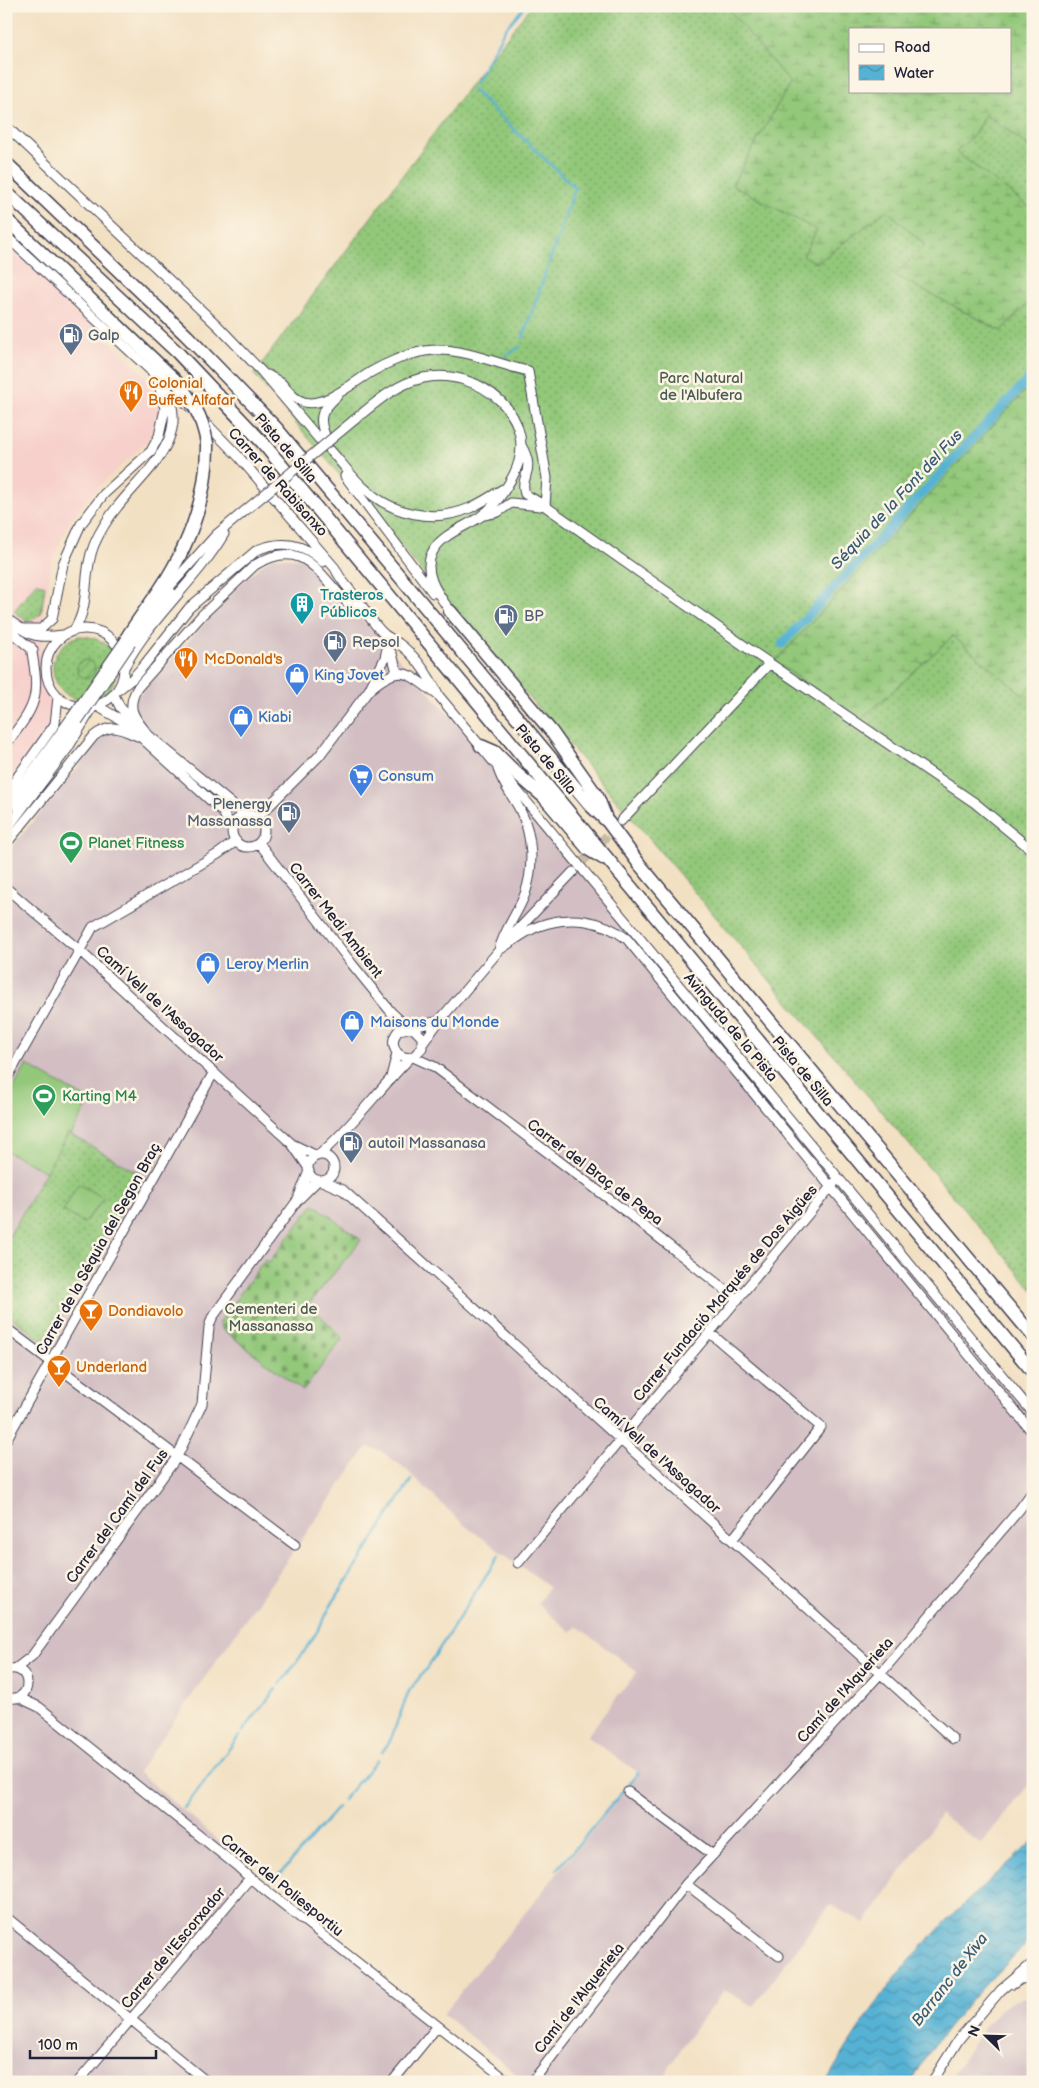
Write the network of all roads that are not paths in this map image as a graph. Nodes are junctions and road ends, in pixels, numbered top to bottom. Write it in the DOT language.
graph roads {
  1 [pos="6,126"];
  2 [pos="6,163"];
  3 [pos="6,192"];
  4 [pos="6,219"];
  5 [pos="6,236"];
  6 [pos="262,372"];
  7 [pos="157,377"];
  8 [pos="342,390"];
  9 [pos="521,445"];
  10 [pos="507,486"];
  11 [pos="545,506"];
  12 [pos="241,514"];
  13 [pos="480,516"];
  14 [pos="224,534"];
  15 [pos="338,576"];
  16 [pos="450,611"];
  17 [pos="365,612"];
  18 [pos="202,615"];
  19 [pos="6,618"];
  20 [pos="6,628"];
  21 [pos="22,629"];
  22 [pos="74,630"];
  23 [pos="64,635"];
  24 [pos="385,636"];
  25 [pos="129,641"];
  26 [pos="31,647"];
  27 [pos="388,648"];
  28 [pos="154,653"];
  29 [pos="770,663"];
  30 [pos="125,666"];
  31 [pos="46,670"];
  32 [pos="397,672"];
  33 [pos="369,690"];
  34 [pos="116,692"];
  35 [pos="439,696"];
  36 [pos="58,697"];
  37 [pos="95,707"];
  38 [pos="75,719"];
  39 [pos="137,736"];
  40 [pos="150,737"];
  41 [pos="6,744"];
  42 [pos="480,746"];
  43 [pos="68,748"];
  44 [pos="498,769"];
  45 [pos="6,792"];
  46 [pos="6,808"];
  47 [pos="245,815"];
  48 [pos="257,818"];
  49 [pos="6,821"];
  50 [pos="614,822"];
  51 [pos="232,828"];
  52 [pos="6,830"];
  53 [pos="236,841"];
  54 [pos="6,842"];
  55 [pos="258,843"];
  56 [pos="1033,851"];
  57 [pos="605,859"];
  58 [pos="572,872"];
  59 [pos="6,888"];
  60 [pos="79,950"];
  61 [pos="499,950"];
  62 [pos="391,1012"];
  63 [pos="439,1021"];
  64 [pos="410,1027"];
  65 [pos="396,1034"];
  66 [pos="423,1046"];
  67 [pos="396,1053"];
  68 [pos="412,1057"];
  69 [pos="435,1067"];
  70 [pos="214,1072"];
  71 [pos="391,1077"];
  72 [pos="6,1080"];
  73 [pos="338,1139"];
  74 [pos="292,1144"];
  75 [pos="318,1155"];
  76 [pos="333,1167"];
  77 [pos="309,1169"];
  78 [pos="838,1178"];
  79 [pos="320,1181"];
  80 [pos="831,1187"];
  81 [pos="343,1190"];
  82 [pos="297,1201"];
  83 [pos="738,1300"];
  84 [pos="955,1319"];
  85 [pos="946,1326"];
  86 [pos="6,1328"];
  87 [pos="710,1333"];
  88 [pos="961,1335"];
  89 [pos="1033,1336"];
  90 [pos="976,1344"];
  91 [pos="968,1352"];
  92 [pos="51,1361"];
  93 [pos="1033,1372"];
  94 [pos="1006,1398"];
  95 [pos="1030,1410"];
  96 [pos="1033,1433"];
  97 [pos="6,1440"];
  98 [pos="620,1440"];
  99 [pos="177,1457"];
  100 [pos="1033,1491"];
  101 [pos="1033,1501"];
  102 [pos="1019,1510"];
  103 [pos="732,1540"];
  104 [pos="295,1545"];
  105 [pos="518,1563"];
  106 [pos="32,1656"];
  107 [pos="11,1670"];
  108 [pos="881,1673"];
  109 [pos="26,1677"];
  110 [pos="27,1687"];
  111 [pos="11,1698"];
  112 [pos="39,1707"];
  113 [pos="953,1739"];
  114 [pos="628,1792"];
  115 [pos="713,1855"];
  116 [pos="250,1878"];
  117 [pos="686,1884"];
  118 [pos="6,1917"];
  119 [pos="779,1956"];
  120 [pos="1033,1963"];
  121 [pos="1033,1978"];
  122 [pos="1001,1990"];
  123 [pos="130,2019"];
  124 [pos="437,2027"];
  125 [pos="78,2082"];
  126 [pos="207,2082"];
  127 [pos="392,2082"];
  128 [pos="508,2082"];
  129 [pos="532,2082"];
  130 [pos="932,2082"];
  1 -- 6 [label="street"];
  2 -- 50 [label="highway, Pista de Silla"];
  3 -- 57 [label="highway, Pista de Silla"];
  4 -- 25 [label="highway, bridge"];
  5 -- 7 [label="street, Carrer de Rabisanxo"];
  6 -- 8 [label="street"];
  6 -- 8 [label="street"];
  7 -- 15 [label="street, Carrer de Rabisanxo"];
  7 -- 21 [label="street"];
  7 -- 22 [label="street"];
  8 -- 11 [label="street"];
  9 -- 10 [label="street"];
  9 -- 11 [label="street"];
  9 -- 12 [label="street, bridge"];
  10 -- 13 [label="street"];
  10 -- 16 [label="street"];
  11 -- 13 [label="street"];
  11 -- 29 [label="street"];
  12 -- 14 [label="street"];
  12 -- 25 [label="street"];
  13 -- 16 [label="street"];
  14 -- 25 [label="street"];
  14 -- 30 [label="street"];
  15 -- 17 [label="street, Carrer de Rabisanxo"];
  15 -- 28 [label="street"];
  16 -- 50 [label="highway"];
  17 -- 18 [label="street, Carrer de Rabisanxo"];
  17 -- 24 [label="street, Carrer de Rabisanxo"];
  18 -- 28 [label="street"];
  18 -- 40 [label="street"];
  19 -- 21 [label="street"];
  20 -- 26 [label="street"];
  21 -- 23 [label="street"];
  22 -- 23 [label="street"];
  22 -- 30 [label="street"];
  23 -- 31 [label="street"];
  24 -- 27 [label="street"];
  24 -- 35 [label="street"];
  25 -- 38 [label="street, bridge"];
  26 -- 31 [label="street"];
  26 -- 41 [label="street"];
  27 -- 32 [label="street"];
  27 -- 33 [label="street"];
  28 -- 34 [label="street"];
  29 -- 50 [label="street"];
  29 -- 56 [label="street"];
  30 -- 34 [label="street"];
  31 -- 36 [label="street"];
  32 -- 33 [label="street"];
  32 -- 35 [label="street, Avinguda de la Pista"];
  33 -- 48 [label="street"];
  34 -- 37 [label="street"];
  34 -- 40 [label="street"];
  35 -- 42 [label="street, Avinguda de la Pista"];
  36 -- 37 [label="street"];
  36 -- 45 [label="street"];
  37 -- 39 [label="street"];
  37 -- 43 [label="street"];
  38 -- 46 [label="street"];
  38 -- 49 [label="street"];
  39 -- 51 [label="street"];
  39 -- 54 [label="street"];
  40 -- 47 [label="street"];
  42 -- 44 [label="street, Avinguda de la Pista"];
  42 -- 57 [label="highway"];
  43 -- 52 [label="street"];
  43 -- 54 [label="street"];
  44 -- 61 [label="street"];
  44 -- 78 [label="street, Avinguda de la Pista"];
  47 -- 48 [label="street"];
  47 -- 51 [label="street"];
  48 -- 55 [label="street"];
  50 -- 89 [label="highway, Pista de Silla"];
  51 -- 53 [label="street"];
  53 -- 55 [label="street"];
  53 -- 60 [label="street"];
  55 -- 62 [label="street, Carrer Medi Ambient"];
  57 -- 93 [label="highway, Pista de Silla"];
  58 -- 61 [label="street"];
  59 -- 60 [label="street, Camí Vell de l'Assagador"];
  60 -- 70 [label="street, Camí Vell de l'Assagador"];
  60 -- 72 [label="street"];
  61 -- 63 [label="street"];
  61 -- 80 [label="street, Avinguda de la Pista"];
  62 -- 64 [label="street, Carrer Medi Ambient"];
  62 -- 65 [label="street, Carrer Medi Ambient"];
  63 -- 64 [label="street"];
  63 -- 66 [label="street"];
  64 -- 65 [label="street"];
  64 -- 66 [label="street"];
  65 -- 67 [label="street"];
  66 -- 68 [label="street"];
  66 -- 69 [label="street, Carrer del Braç de Pepa"];
  67 -- 68 [label="street"];
  67 -- 71 [label="street"];
  68 -- 69 [label="street, Carrer del Braç de Pepa"];
  68 -- 71 [label="street"];
  69 -- 83 [label="street, Carrer del Braç de Pepa"];
  70 -- 74 [label="street, Camí Vell de l'Assagador"];
  70 -- 92 [label="street, Carrer de la Séquia del Segon Braç"];
  71 -- 73 [label="street"];
  73 -- 75 [label="street"];
  73 -- 76 [label="street"];
  74 -- 75 [label="street, Camí Vell de l'Assagador"];
  74 -- 77 [label="street, Camí Vell de l'Assagador"];
  75 -- 76 [label="street"];
  75 -- 77 [label="street"];
  76 -- 79 [label="street"];
  76 -- 81 [label="street, Camí Vell de l'Assagador"];
  77 -- 79 [label="street"];
  77 -- 82 [label="street, Carrer del Camí del Fus"];
  78 -- 80 [label="street, Carrer Fundació Marqués de Dos Aigües"];
  78 -- 84 [label="street, Avinguda de la Pista"];
  79 -- 81 [label="street, Camí Vell de l'Assagador"];
  79 -- 82 [label="street, Carrer del Camí del Fus"];
  80 -- 83 [label="street, Carrer Fundació Marqués de Dos Aigües"];
  80 -- 85 [label="street, Avinguda de la Pista"];
  81 -- 98 [label="street, Camí Vell de l'Assagador"];
  82 -- 99 [label="street, Carrer del Camí del Fus"];
  83 -- 87 [label="street, Carrer Fundació Marqués de Dos Aigües"];
  84 -- 88 [label="street"];
  84 -- 90 [label="street, Avinguda de la Pista"];
  85 -- 88 [label="street"];
  85 -- 91 [label="street, Avinguda de la Pista"];
  86 -- 92 [label="street"];
  87 -- 98 [label="street, Carrer Fundació Marqués de Dos Aigües"];
  87 -- 103 [label="street"];
  88 -- 90 [label="street"];
  88 -- 91 [label="street"];
  90 -- 95 [label="street, Avinguda de la Pista"];
  91 -- 94 [label="street, Avinguda de la Pista"];
  92 -- 97 [label="street, Carrer de la Séquia del Segon Braç"];
  92 -- 99 [label="street"];
  94 -- 95 [label="street"];
  94 -- 96 [label="street, Avinguda de la Pista"];
  98 -- 103 [label="street, Camí Vell de l'Assagador"];
  98 -- 105 [label="street, Carrer Fundació Marqués de Dos Aigües"];
  99 -- 104 [label="street"];
  99 -- 106 [label="street, Carrer del Camí del Fus"];
  100 -- 102 [label="street, Camí de l'Alquerieta"];
  101 -- 102 [label="street, Camí de l'Alquerieta"];
  102 -- 108 [label="street, Camí de l'Alquerieta"];
  103 -- 108 [label="street, Camí Vell de l'Assagador"];
  106 -- 107 [label="street, Carrer del Camí del Fus"];
  106 -- 109 [label="street, Carrer del Camí del Fus"];
  107 -- 109 [label="street"];
  108 -- 113 [label="street, Camí Vell de l'Assagador"];
  108 -- 115 [label="street, Camí de l'Alquerieta"];
  109 -- 110 [label="street"];
  110 -- 111 [label="street"];
  110 -- 112 [label="street, Carrer del Poliesportiu"];
  111 -- 112 [label="street, Carrer del Poliesportiu"];
  112 -- 116 [label="street, Carrer del Poliesportiu"];
  114 -- 115 [label="street"];
  115 -- 117 [label="street, Camí de l'Alquerieta"];
  116 -- 123 [label="street, Carrer de l'Escorxador"];
  116 -- 124 [label="street, Carrer del Poliesportiu"];
  117 -- 119 [label="street"];
  117 -- 129 [label="street, Camí de l'Alquerieta"];
  118 -- 123 [label="street"];
  120 -- 122 [label="street"];
  121 -- 122 [label="street"];
  122 -- 130 [label="street"];
  123 -- 125 [label="street, Carrer de l'Escorxador"];
  123 -- 126 [label="street"];
  124 -- 127 [label="street"];
  124 -- 128 [label="street, Carrer del Poliesportiu"];
}
